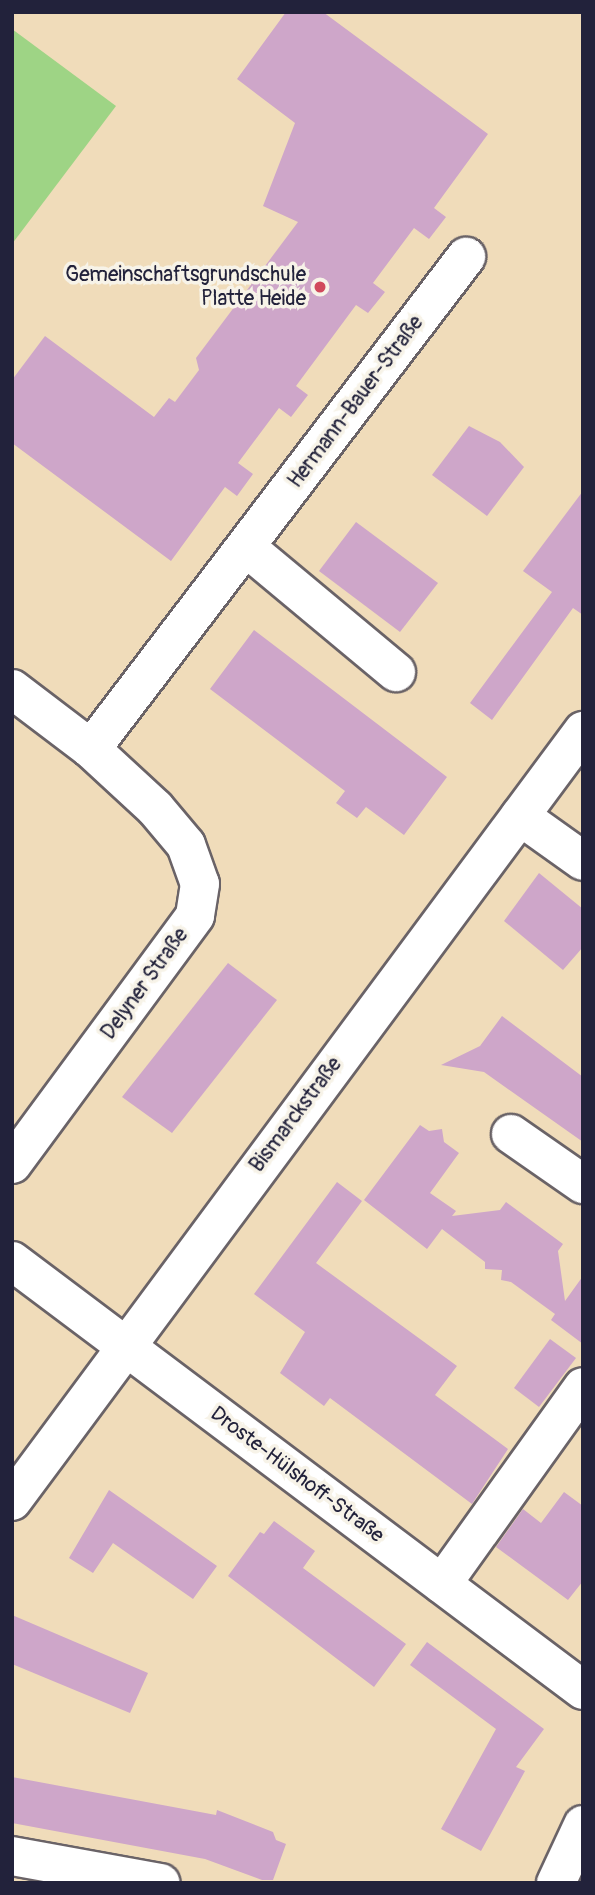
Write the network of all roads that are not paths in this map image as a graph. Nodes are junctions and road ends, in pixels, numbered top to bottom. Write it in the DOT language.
graph roads {
  1 [pos="466,257"];
  2 [pos="247,548"];
  3 [pos="396,672"];
  4 [pos="12,690"];
  5 [pos="583,731"];
  6 [pos="91,749"];
  7 [pos="520,816"];
  8 [pos="583,861"];
  9 [pos="512,1133"];
  10 [pos="12,1164"];
  11 [pos="583,1184"];
  12 [pos="12,1261"];
  13 [pos="124,1346"];
  14 [pos="583,1387"];
  15 [pos="12,1501"];
  16 [pos="442,1584"];
  17 [pos="583,1690"];
  18 [pos="583,1825"];
  19 [pos="12,1856"];
  20 [pos="161,1883"];
  21 [pos="555,1883"];
  1 -- 2 [label="street, Hermann-Bauer-Straße"];
  2 -- 3 [label="street"];
  2 -- 6 [label="street, Hermann-Bauer-Straße"];
  4 -- 6 [label="street, Delyner Straße"];
  5 -- 7 [label="street, Bismarckstraße"];
  6 -- 10 [label="street, Delyner Straße"];
  7 -- 8 [label="street"];
  7 -- 13 [label="street, Bismarckstraße"];
  9 -- 11 [label="street"];
  12 -- 13 [label="street, Droste-Hülshoff-Straße"];
  13 -- 15 [label="street, Bismarckstraße"];
  13 -- 16 [label="street, Droste-Hülshoff-Straße"];
  14 -- 16 [label="street"];
  16 -- 17 [label="street, Droste-Hülshoff-Straße"];
  18 -- 21 [label="street"];
  19 -- 20 [label="street"];
}
